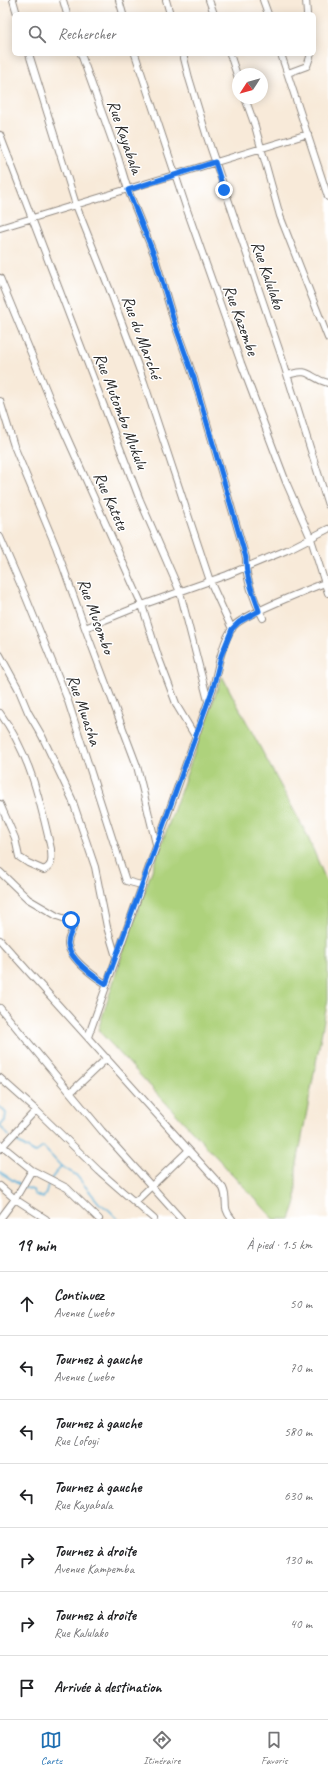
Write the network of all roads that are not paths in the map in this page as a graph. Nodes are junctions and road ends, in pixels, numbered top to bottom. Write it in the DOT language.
graph roads {
  1 [pos="14,0"];
  2 [pos="62,0"];
  3 [pos="119,0"];
  4 [pos="166,0"];
  5 [pos="209,0"];
  6 [pos="264,0"];
  7 [pos="306,0"];
  8 [pos="17,12"];
  9 [pos="67,12"];
  10 [pos="122,12"];
  11 [pos="169,12"];
  12 [pos="213,12"];
  13 [pos="267,12"];
  14 [pos="307,12"];
  15 [pos="30,56"];
  16 [pos="82,56"];
  17 [pos="136,56"];
  18 [pos="184,56"];
  19 [pos="231,56"];
  20 [pos="282,56"];
  21 [pos="310,56"];
  22 [pos="235,68"];
  23 [pos="288,73"];
  24 [pos="247,104"];
  25 [pos="0,134"];
  26 [pos="308,134"];
  27 [pos="261,148"];
  28 [pos="215,162"];
  29 [pos="175,174"];
  30 [pos="128,190"];
  31 [pos="327,193"];
  32 [pos="76,205"];
  33 [pos="32,218"];
  34 [pos="0,228"];
  35 [pos="0,278"];
  36 [pos="328,338"];
  37 [pos="288,375"];
  38 [pos="328,383"];
  39 [pos="0,401"];
  40 [pos="328,505"];
  41 [pos="328,529"];
  42 [pos="0,537"];
  43 [pos="311,538"];
  44 [pos="246,567"];
  45 [pos="210,581"];
  46 [pos="326,582"];
  47 [pos="180,592"];
  48 [pos="328,593"];
  49 [pos="142,605"];
  50 [pos="259,611"];
  51 [pos="263,618"];
  52 [pos="85,628"];
  53 [pos="232,629"];
  54 [pos="0,655"];
  55 [pos="208,701"];
  56 [pos="0,714"];
  57 [pos="195,736"];
  58 [pos="0,804"];
  59 [pos="156,844"];
  60 [pos="0,872"];
  61 [pos="141,886"];
  62 [pos="0,940"];
  63 [pos="116,957"];
  64 [pos="106,984"];
  65 [pos="0,1008"];
  66 [pos="88,1038"];
  67 [pos="106,1058"];
  68 [pos="0,1078"];
  69 [pos="71,1092"];
  70 [pos="36,1110"];
  71 [pos="1,1146"];
  72 [pos="189,1150"];
  73 [pos="32,1170"];
  74 [pos="0,1186"];
  75 [pos="151,1186"];
  76 [pos="15,1199"];
  77 [pos="135,1202"];
  78 [pos="0,1219"];
  79 [pos="46,1219"];
  80 [pos="99,1219"];
  81 [pos="154,1219"];
  82 [pos="182,1219"];
  83 [pos="232,1219"];
  1 -- 8 [label="street"];
  2 -- 9 [label="street"];
  3 -- 10 [label="street"];
  4 -- 11 [label="street"];
  5 -- 12 [label="street"];
  6 -- 13 [label="street"];
  7 -- 14 [label="street"];
  15 -- 32 [label="street, Rue du Marché"];
  16 -- 30 [label="street, Rue Kayabala"];
  17 -- 29 [label="street, Rue Kazembe"];
  18 -- 28 [label="street, Rue Kalulako"];
  19 -- 22 [label="street"];
  20 -- 23 [label="street"];
  21 -- 23 [label="street"];
  23 -- 26 [label="street"];
  24 -- 27 [label="street"];
  25 -- 33 [label="street, Rue Mutombo Mukulu"];
  26 -- 27 [label="street"];
  26 -- 31 [label="street"];
  27 -- 28 [label="street"];
  27 -- 36 [label="street"];
  28 -- 29 [label="street"];
  28 -- 37 [label="street, Rue Kalulako"];
  29 -- 30 [label="street"];
  29 -- 43 [label="street, Rue Kazembe"];
  30 -- 32 [label="street"];
  30 -- 44 [label="street, Rue Kayabala"];
  32 -- 33 [label="street"];
  32 -- 45 [label="street, Rue du Marché"];
  33 -- 34 [label="street"];
  33 -- 47 [label="street, Rue Mutombo Mukulu"];
  35 -- 49 [label="street, Rue Katete"];
  37 -- 38 [label="street"];
  37 -- 40 [label="street, Rue Kalulako"];
  39 -- 52 [label="street, Rue Musombo"];
  41 -- 43 [label="street"];
  42 -- 61 [label="street, Rue Mwasha"];
  43 -- 44 [label="street"];
  43 -- 46 [label="street, Rue Kazembe"];
  44 -- 45 [label="street"];
  44 -- 50 [label="street, Rue Kayabala"];
  45 -- 47 [label="street"];
  45 -- 53 [label="street, Rue du Marché"];
  46 -- 48 [label="street, Rue Kazembe"];
  46 -- 50 [label="street"];
  47 -- 49 [label="street"];
  47 -- 55 [label="street, Rue Mutombo Mukulu"];
  49 -- 52 [label="street"];
  49 -- 57 [label="street, Rue Katete"];
  50 -- 51 [label="street, Rue Kayabala"];
  50 -- 53 [label="street"];
  52 -- 59 [label="street, Rue Musombo"];
  53 -- 55 [label="street"];
  54 -- 63 [label="street"];
  55 -- 57 [label="street"];
  56 -- 58 [label="street"];
  57 -- 59 [label="street"];
  59 -- 61 [label="street"];
  60 -- 64 [label="street"];
  61 -- 63 [label="street"];
  62 -- 66 [label="street"];
  63 -- 64 [label="street"];
  64 -- 66 [label="street"];
  65 -- 69 [label="street"];
  66 -- 67 [label="street"];
  67 -- 69 [label="street"];
  67 -- 72 [label="street"];
  68 -- 70 [label="street"];
  69 -- 75 [label="street"];
  70 -- 71 [label="street"];
  70 -- 77 [label="street"];
  71 -- 73 [label="street"];
  72 -- 75 [label="street"];
  72 -- 83 [label="street"];
  73 -- 76 [label="street"];
  73 -- 80 [label="street"];
  74 -- 76 [label="street"];
  75 -- 77 [label="street"];
  75 -- 82 [label="street"];
  76 -- 78 [label="street"];
  76 -- 79 [label="street"];
  77 -- 81 [label="street"];
}
